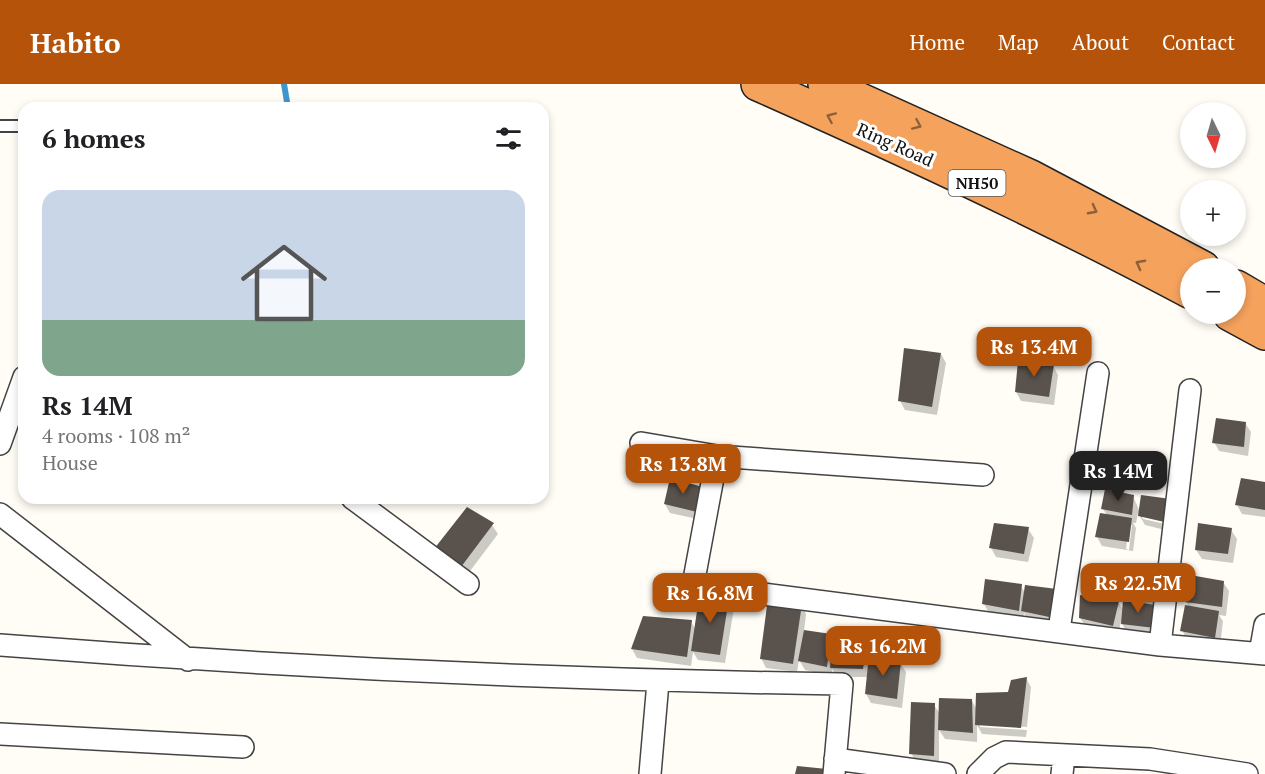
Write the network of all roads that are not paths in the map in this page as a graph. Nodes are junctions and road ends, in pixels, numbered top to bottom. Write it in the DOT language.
graph roads {
  1 [pos="758,84"];
  2 [pos="825,84"];
  3 [pos="0,126"];
  4 [pos="18,126"];
  5 [pos="1184,258"];
  6 [pos="1180,286"];
  7 [pos="1246,293"];
  8 [pos="1265,304"];
  9 [pos="1246,323"];
  10 [pos="1265,333"];
  11 [pos="1098,373"];
  12 [pos="1190,390"];
  13 [pos="18,394"];
  14 [pos="641,443"];
  15 [pos="0,444"];
  16 [pos="717,456"];
  17 [pos="983,475"];
  18 [pos="360,504"];
  19 [pos="0,514"];
  20 [pos="468,584"];
  21 [pos="1265,625"];
  22 [pos="1059,630"];
  23 [pos="0,645"];
  24 [pos="1160,645"];
  25 [pos="1263,654"];
  26 [pos="188,660"];
  27 [pos="658,682"];
  28 [pos="0,734"];
  29 [pos="243,747"];
  30 [pos="1063,765"];
  31 [pos="835,766"];
  32 [pos="1150,767"];
  33 [pos="650,774"];
  34 [pos="945,774"];
  35 [pos="978,774"];
  36 [pos="1246,774"];
  6 -- 1 [label="highway, Ring Road / NH50, one-way"];
  2 -- 5 [label="highway, Ring Road / NH50, one-way"];
  3 -- 4 [label="lane"];
  7 -- 8 [label="highway"];
  9 -- 10 [label="highway"];
  11 -- 22 [label="street"];
  12 -- 24 [label="street"];
  13 -- 15 [label="street"];
  14 -- 16 [label="street"];
  16 -- 17 [label="street"];
  16 -- 22 [label="street"];
  18 -- 20 [label="street"];
  19 -- 26 [label="street"];
  21 -- 25 [label="street"];
  22 -- 24 [label="street"];
  23 -- 26 [label="street"];
  24 -- 25 [label="street"];
  26 -- 27 [label="street"];
  27 -- 31 [label="street"];
  27 -- 33 [label="street"];
  28 -- 29 [label="street"];
  30 -- 32 [label="street"];
  30 -- 35 [label="street"];
  31 -- 34 [label="street"];
  32 -- 36 [label="street"];
}
